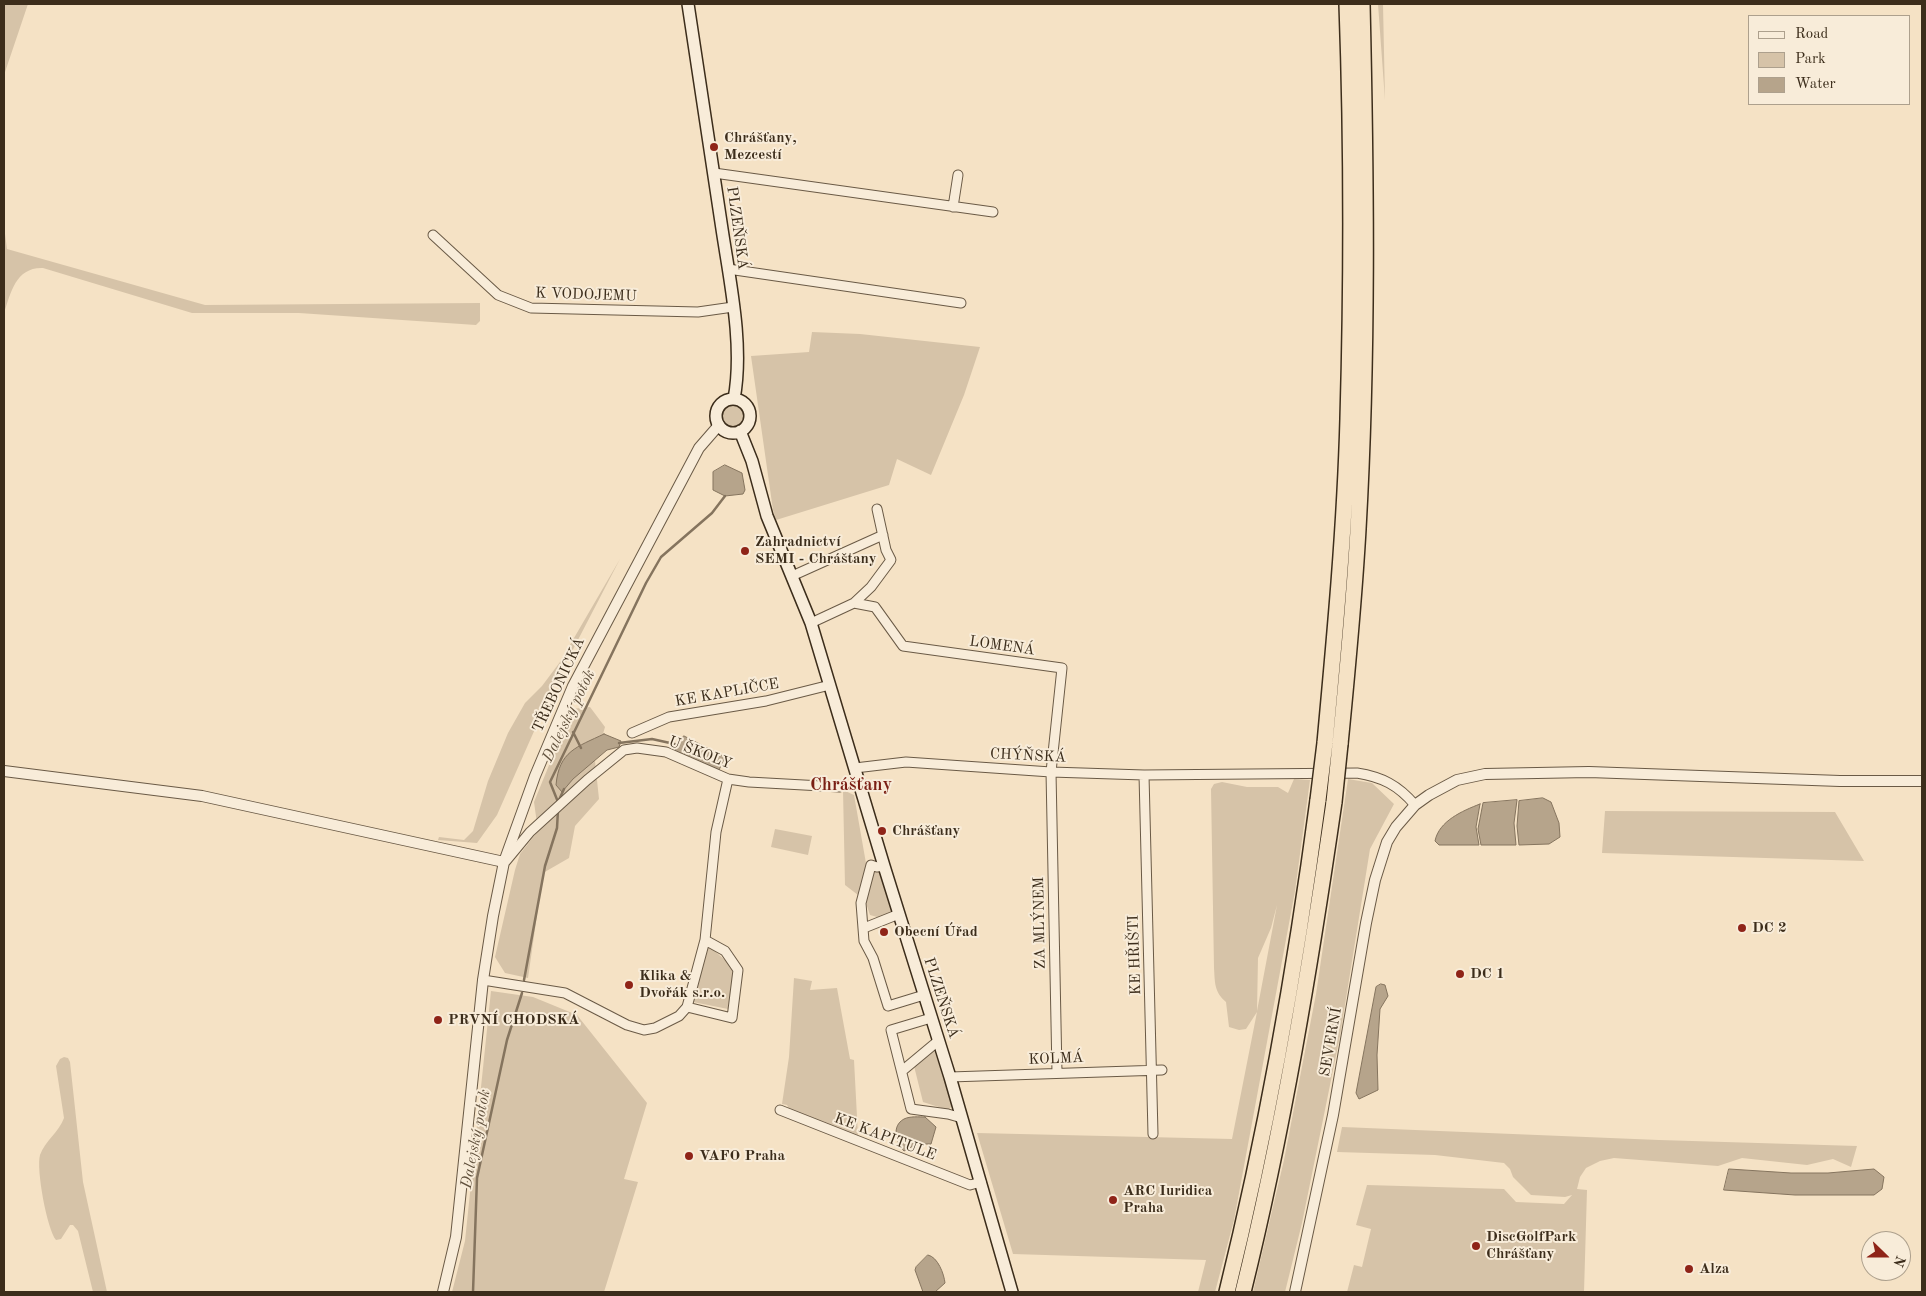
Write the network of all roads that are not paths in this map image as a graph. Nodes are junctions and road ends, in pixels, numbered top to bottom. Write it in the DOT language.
graph roads {
  1 [pos="688,4"];
  2 [pos="1347,4"];
  3 [pos="1362,4"];
  4 [pos="714,173"];
  5 [pos="958,175"];
  6 [pos="953,207"];
  7 [pos="993,212"];
  8 [pos="434,235"];
  9 [pos="728,269"];
  10 [pos="961,303"];
  11 [pos="733,307"];
  12 [pos="734,399"];
  13 [pos="719,425"];
  14 [pos="740,431"];
  15 [pos="877,509"];
  16 [pos="883,535"];
  17 [pos="792,576"];
  18 [pos="854,603"];
  19 [pos="811,623"];
  20 [pos="830,685"];
  21 [pos="632,733"];
  22 [pos="1333,744"];
  23 [pos="855,768"];
  24 [pos="4,772"];
  25 [pos="1051,772"];
  26 [pos="1144,775"];
  27 [pos="728,779"];
  28 [pos="1922,781"];
  29 [pos="840,787"];
  30 [pos="1415,805"];
  31 [pos="504,862"];
  32 [pos="884,866"];
  33 [pos="899,914"];
  34 [pos="864,928"];
  35 [pos="705,940"];
  36 [pos="483,980"];
  37 [pos="924,995"];
  38 [pos="687,1007"];
  39 [pos="931,1018"];
  40 [pos="938,1041"];
  41 [pos="1152,1070"];
  42 [pos="1162,1070"];
  43 [pos="902,1071"];
  44 [pos="1057,1073"];
  45 [pos="950,1077"];
  46 [pos="780,1110"];
  47 [pos="962,1118"];
  48 [pos="1153,1134"];
  49 [pos="981,1182"];
  50 [pos="443,1292"];
  51 [pos="1012,1292"];
  52 [pos="1227,1292"];
  53 [pos="1243,1292"];
  54 [pos="1295,1292"];
  1 -- 4 [label="main road, PLZEŇSKÁ"];
  2 -- 22 [label="highway"];
  3 -- 22 [label="highway"];
  4 -- 6 [label="street"];
  4 -- 9 [label="main road, PLZEŇSKÁ"];
  5 -- 6 [label="street"];
  6 -- 7 [label="street"];
  8 -- 11 [label="street, K VODOJEMU"];
  9 -- 10 [label="street"];
  9 -- 11 [label="main road, PLZEŇSKÁ"];
  11 -- 12 [label="main road, PLZEŇSKÁ"];
  12 -- 13 [label="main road"];
  12 -- 14 [label="main road"];
  13 -- 14 [label="main road"];
  13 -- 31 [label="street, TŘEBONICKÁ"];
  14 -- 17 [label="main road, PLZEŇSKÁ"];
  15 -- 16 [label="street"];
  16 -- 17 [label="street"];
  16 -- 18 [label="street"];
  17 -- 19 [label="main road, PLZEŇSKÁ"];
  18 -- 19 [label="street"];
  18 -- 25 [label="street, LOMENÁ"];
  19 -- 20 [label="main road, PLZEŇSKÁ"];
  20 -- 21 [label="street, KE KAPLIČCE"];
  20 -- 23 [label="main road, PLZEŇSKÁ"];
  22 -- 52 [label="highway, bridge"];
  22 -- 53 [label="highway, bridge"];
  23 -- 25 [label="street, CHÝŇSKÁ"];
  23 -- 32 [label="main road, PLZEŇSKÁ"];
  24 -- 31 [label="street"];
  25 -- 26 [label="street, CHÝŇSKÁ"];
  25 -- 44 [label="street, ZA MLÝNEM"];
  26 -- 30 [label="street, CHÝŇSKÁ"];
  26 -- 41 [label="street, KE HŘIŠTI"];
  27 -- 29 [label="street, U ŠKOLY"];
  27 -- 31 [label="street, U ŠKOLY"];
  27 -- 35 [label="street"];
  28 -- 30 [label="street, SEVERNÍ"];
  30 -- 54 [label="street, SEVERNÍ"];
  31 -- 36 [label="street, TŘEBONICKÁ"];
  32 -- 33 [label="main road, PLZEŇSKÁ"];
  32 -- 34 [label="street"];
  33 -- 34 [label="street"];
  33 -- 37 [label="main road, PLZEŇSKÁ"];
  34 -- 37 [label="street"];
  35 -- 38 [label="street"];
  35 -- 38 [label="street"];
  36 -- 38 [label="street"];
  36 -- 50 [label="street, TŘEBONICKÁ"];
  37 -- 39 [label="main road, PLZEŇSKÁ"];
  39 -- 40 [label="main road, PLZEŇSKÁ"];
  39 -- 43 [label="street"];
  40 -- 43 [label="street"];
  40 -- 45 [label="main road, PLZEŇSKÁ"];
  41 -- 42 [label="street, KOLMÁ"];
  41 -- 44 [label="street, KOLMÁ"];
  41 -- 48 [label="street, KE HŘIŠTI"];
  43 -- 47 [label="street"];
  44 -- 45 [label="street, KOLMÁ"];
  45 -- 47 [label="main road, PLZEŇSKÁ"];
  46 -- 49 [label="street, KE KAPITULE"];
  47 -- 49 [label="main road, PLZEŇSKÁ"];
  49 -- 51 [label="main road, PLZEŇSKÁ"];
}
